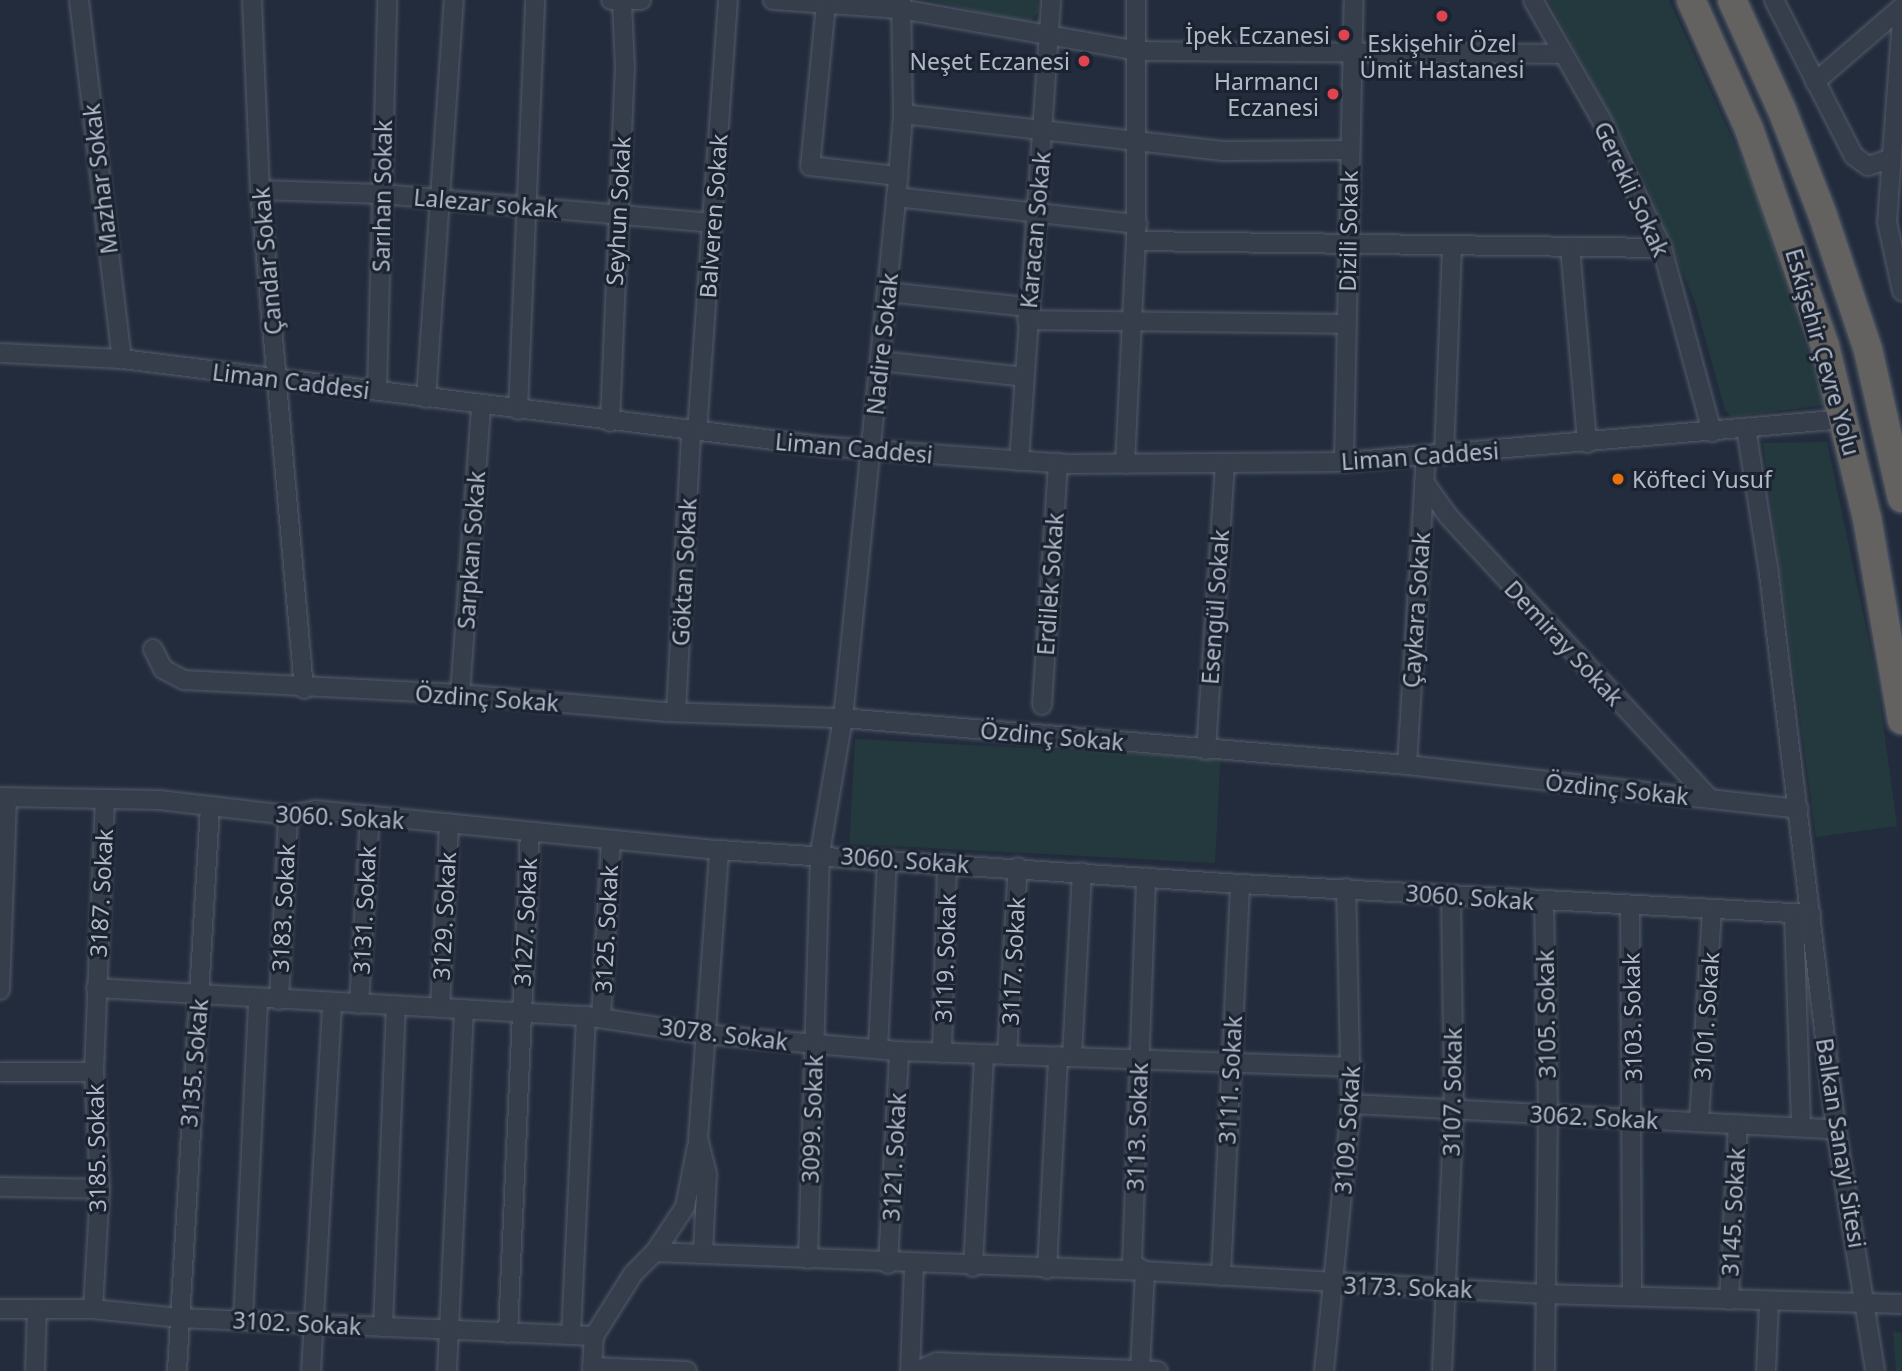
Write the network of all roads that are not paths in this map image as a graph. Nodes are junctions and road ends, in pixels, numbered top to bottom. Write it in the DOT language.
graph roads {
  1 [pos="79,0"];
  2 [pos="252,0"];
  3 [pos="387,0"];
  4 [pos="454,0"];
  5 [pos="535,0"];
  6 [pos="611,0"];
  7 [pos="641,0"];
  8 [pos="728,0"];
  9 [pos="773,0"];
  10 [pos="1051,0"];
  11 [pos="1136,0"];
  12 [pos="1354,0"];
  13 [pos="1533,0"];
  14 [pos="1691,0"];
  15 [pos="1731,0"];
  16 [pos="622,1"];
  17 [pos="1776,1"];
  18 [pos="826,4"];
  19 [pos="900,4"];
  20 [pos="1902,7"];
  21 [pos="1902,19"];
  22 [pos="1051,37"];
  23 [pos="1137,51"];
  24 [pos="1353,53"];
  25 [pos="1563,54"];
  26 [pos="1898,77"];
  27 [pos="1815,82"];
  28 [pos="903,114"];
  29 [pos="1044,130"];
  30 [pos="1135,142"];
  31 [pos="1349,150"];
  32 [pos="1889,159"];
  33 [pos="898,176"];
  34 [pos="260,190"];
  35 [pos="382,194"];
  36 [pos="896,197"];
  37 [pos="438,198"];
  38 [pos="526,206"];
  39 [pos="1033,211"];
  40 [pos="616,217"];
  41 [pos="712,223"];
  42 [pos="1136,232"];
  43 [pos="1349,240"];
  44 [pos="1452,245"];
  45 [pos="1570,247"];
  46 [pos="1662,248"];
  47 [pos="1902,291"];
  48 [pos="887,292"];
  49 [pos="1027,313"];
  50 [pos="1130,323"];
  51 [pos="1346,324"];
  52 [pos="0,353"];
  53 [pos="122,359"];
  54 [pos="880,361"];
  55 [pos="1024,377"];
  56 [pos="277,379"];
  57 [pos="377,391"];
  58 [pos="426,398"];
  59 [pos="481,406"];
  60 [pos="518,410"];
  61 [pos="1846,419"];
  62 [pos="610,422"];
  63 [pos="1746,428"];
  64 [pos="694,431"];
  65 [pos="1712,432"];
  66 [pos="1587,443"];
  67 [pos="871,450"];
  68 [pos="1435,455"];
  69 [pos="1019,461"];
  70 [pos="1344,461"];
  71 [pos="1058,463"];
  72 [pos="1125,464"];
  73 [pos="1225,465"];
  74 [pos="1424,482"];
  75 [pos="1902,498"];
  76 [pos="153,649"];
  77 [pos="304,689"];
  78 [pos="460,694"];
  79 [pos="1042,705"];
  80 [pos="676,712"];
  81 [pos="843,718"];
  82 [pos="1902,720"];
  83 [pos="1206,750"];
  84 [pos="1407,765"];
  85 [pos="3,797"];
  86 [pos="105,799"];
  87 [pos="1710,799"];
  88 [pos="210,808"];
  89 [pos="1799,809"];
  90 [pos="288,815"];
  91 [pos="370,816"];
  92 [pos="449,823"];
  93 [pos="530,832"];
  94 [pos="611,841"];
  95 [pos="719,850"];
  96 [pos="820,853"];
  97 [pos="887,859"];
  98 [pos="947,864"];
  99 [pos="1018,867"];
  100 [pos="1082,872"];
  101 [pos="1146,877"];
  102 [pos="1240,884"];
  103 [pos="1346,888"];
  104 [pos="1451,897"];
  105 [pos="1544,902"];
  106 [pos="1630,907"];
  107 [pos="1712,911"];
  108 [pos="1803,914"];
  109 [pos="96,988"];
  110 [pos="0,990"];
  111 [pos="200,994"];
  112 [pos="258,999"];
  113 [pos="279,1000"];
  114 [pos="332,1003"];
  115 [pos="359,1004"];
  116 [pos="396,1007"];
  117 [pos="440,1008"];
  118 [pos="464,1009"];
  119 [pos="520,1011"];
  120 [pos="593,1017"];
  121 [pos="703,1034"];
  122 [pos="814,1045"];
  123 [pos="878,1049"];
  124 [pos="899,1051"];
  125 [pos="942,1053"];
  126 [pos="984,1055"];
  127 [pos="1007,1055"];
  128 [pos="1065,1056"];
  129 [pos="1139,1059"];
  130 [pos="1231,1066"];
  131 [pos="1353,1067"];
  132 [pos="0,1072"];
  133 [pos="94,1072"];
  134 [pos="1351,1104"];
  135 [pos="1454,1110"];
  136 [pos="1548,1114"];
  137 [pos="1634,1119"];
  138 [pos="1699,1122"];
  139 [pos="1738,1124"];
  140 [pos="1801,1127"];
  141 [pos="1836,1129"];
  142 [pos="698,1139"];
  143 [pos="0,1187"];
  144 [pos="100,1189"];
  145 [pos="655,1252"];
  146 [pos="703,1252"];
  147 [pos="808,1259"];
  148 [pos="888,1264"];
  149 [pos="915,1265"];
  150 [pos="973,1267"];
  151 [pos="1047,1269"];
  152 [pos="1145,1271"];
  153 [pos="1221,1276"];
  154 [pos="1333,1284"];
  155 [pos="1446,1288"];
  156 [pos="1543,1294"];
  157 [pos="1632,1295"];
  158 [pos="1729,1300"];
  159 [pos="1769,1303"];
  160 [pos="1902,1304"];
  161 [pos="1867,1306"];
  162 [pos="0,1309"];
  163 [pos="37,1309"];
  164 [pos="93,1309"];
  165 [pos="1902,1316"];
  166 [pos="180,1318"];
  167 [pos="243,1321"];
  168 [pos="315,1324"];
  169 [pos="383,1327"];
  170 [pos="449,1330"];
  171 [pos="508,1333"];
  172 [pos="571,1335"];
  173 [pos="594,1336"];
  174 [pos="592,1369"];
  175 [pos="1102,1370"];
  176 [pos="1140,1370"];
  177 [pos="35,1371"];
  178 [pos="177,1371"];
  179 [pos="311,1371"];
  180 [pos="447,1371"];
  181 [pos="687,1371"];
  182 [pos="911,1371"];
  183 [pos="917,1371"];
  184 [pos="1158,1371"];
  185 [pos="1324,1371"];
  186 [pos="1442,1371"];
  187 [pos="1545,1371"];
  188 [pos="1766,1371"];
  189 [pos="1875,1371"];
  1 -- 53 [label="street, Mazhar Sokak"];
  2 -- 34 [label="street, Çandar Sokak"];
  3 -- 35 [label="street, Sarıhan Sokak"];
  4 -- 37 [label="street"];
  5 -- 38 [label="street"];
  6 -- 16 [label="street"];
  7 -- 16 [label="street"];
  8 -- 41 [label="street, Balveren Sokak"];
  9 -- 18 [label="street"];
  10 -- 22 [label="street, Karacan Sokak"];
  11 -- 23 [label="street"];
  12 -- 24 [label="street, Dizili Sokak"];
  13 -- 25 [label="street, Gerekli Sokak"];
  14 -- 61 [label="highway, Eskişehir Çevre Yolu"];
  15 -- 75 [label="highway, Eskişehir Çevre Yolu"];
  16 -- 40 [label="street, Seyhun Sokak"];
  17 -- 27 [label="street"];
  18 -- 19 [label="street"];
  18 -- 33 [label="street"];
  19 -- 22 [label="street"];
  19 -- 28 [label="street, Nadire Sokak"];
  20 -- 27 [label="street"];
  21 -- 26 [label="street"];
  22 -- 23 [label="street"];
  22 -- 29 [label="street, Karacan Sokak"];
  23 -- 24 [label="street"];
  23 -- 30 [label="street"];
  24 -- 25 [label="street"];
  24 -- 31 [label="street, Dizili Sokak"];
  25 -- 46 [label="street, Gerekli Sokak"];
  26 -- 32 [label="street"];
  27 -- 32 [label="street"];
  28 -- 29 [label="street"];
  28 -- 33 [label="street, Nadire Sokak"];
  29 -- 30 [label="street"];
  29 -- 39 [label="street, Karacan Sokak"];
  30 -- 31 [label="street"];
  30 -- 42 [label="street"];
  31 -- 43 [label="street, Dizili Sokak"];
  32 -- 47 [label="street"];
  33 -- 36 [label="street, Nadire Sokak"];
  34 -- 35 [label="street, Lalezar sokak"];
  34 -- 56 [label="street, Çandar Sokak"];
  35 -- 37 [label="street, Lalezar sokak"];
  35 -- 57 [label="street, Sarıhan Sokak"];
  36 -- 39 [label="street"];
  36 -- 48 [label="street, Nadire Sokak"];
  37 -- 38 [label="street, Lalezar sokak"];
  37 -- 58 [label="street"];
  38 -- 40 [label="street, Lalezar sokak"];
  38 -- 60 [label="street"];
  39 -- 42 [label="street"];
  39 -- 49 [label="street, Karacan Sokak"];
  40 -- 41 [label="street, Lalezar sokak"];
  40 -- 62 [label="street, Seyhun Sokak"];
  41 -- 64 [label="street, Balveren Sokak"];
  42 -- 43 [label="street"];
  42 -- 50 [label="street"];
  43 -- 44 [label="street"];
  43 -- 51 [label="street, Dizili Sokak"];
  44 -- 45 [label="street"];
  44 -- 68 [label="street, Çaykara Sokak"];
  45 -- 46 [label="street"];
  45 -- 66 [label="street"];
  46 -- 65 [label="street, Gerekli Sokak"];
  48 -- 49 [label="street"];
  48 -- 54 [label="street, Nadire Sokak"];
  49 -- 50 [label="street"];
  49 -- 55 [label="street, Karacan Sokak"];
  50 -- 51 [label="street"];
  50 -- 72 [label="street"];
  51 -- 70 [label="street, Dizili Sokak"];
  52 -- 53 [label="street, Liman Caddesi"];
  53 -- 56 [label="street, Liman Caddesi"];
  54 -- 55 [label="street"];
  54 -- 67 [label="street, Nadire Sokak"];
  55 -- 69 [label="street, Karacan Sokak"];
  56 -- 57 [label="street, Liman Caddesi"];
  56 -- 77 [label="street, Çandar Sokak"];
  57 -- 58 [label="street, Liman Caddesi"];
  58 -- 59 [label="street, Liman Caddesi"];
  59 -- 60 [label="street, Liman Caddesi"];
  59 -- 78 [label="street, Sarpkan Sokak"];
  60 -- 62 [label="street, Liman Caddesi"];
  61 -- 63 [label="street, Liman Caddesi"];
  61 -- 82 [label="highway, Eskişehir Çevre Yolu"];
  62 -- 64 [label="street, Liman Caddesi"];
  63 -- 65 [label="street, Liman Caddesi"];
  63 -- 89 [label="street"];
  64 -- 67 [label="street, Liman Caddesi"];
  64 -- 80 [label="street, Göktan Sokak"];
  65 -- 66 [label="street, Liman Caddesi"];
  66 -- 68 [label="street, Liman Caddesi"];
  67 -- 69 [label="street, Liman Caddesi"];
  67 -- 81 [label="street, Nadire Sokak"];
  68 -- 70 [label="street, Liman Caddesi"];
  68 -- 74 [label="street, Çaykara Sokak"];
  69 -- 71 [label="street, Liman Caddesi"];
  70 -- 73 [label="street, Liman Caddesi"];
  71 -- 72 [label="street, Liman Caddesi"];
  71 -- 79 [label="street, Erdilek Sokak"];
  72 -- 73 [label="street, Liman Caddesi"];
  73 -- 83 [label="street, Esengül Sokak"];
  74 -- 84 [label="street, Çaykara Sokak"];
  74 -- 87 [label="street, Demiray Sokak"];
  76 -- 77 [label="street, Özdinç Sokak"];
  77 -- 78 [label="street, Özdinç Sokak"];
  78 -- 80 [label="street, Özdinç Sokak"];
  80 -- 81 [label="street, Özdinç Sokak"];
  81 -- 83 [label="street, Özdinç Sokak"];
  81 -- 96 [label="street, Nadire Sokak"];
  83 -- 84 [label="street, Özdinç Sokak"];
  84 -- 87 [label="street, Özdinç Sokak"];
  85 -- 86 [label="street, 3060. Sokak"];
  85 -- 110 [label="street"];
  86 -- 88 [label="street, 3060. Sokak"];
  86 -- 109 [label="street, 3187. Sokak"];
  87 -- 89 [label="street, Özdinç Sokak"];
  88 -- 90 [label="street, 3060. Sokak"];
  88 -- 111 [label="street, 3135. Sokak"];
  89 -- 108 [label="street"];
  90 -- 91 [label="street, 3060. Sokak"];
  90 -- 113 [label="street, 3183. Sokak"];
  91 -- 92 [label="street, 3060. Sokak"];
  91 -- 115 [label="street, 3131. Sokak"];
  92 -- 93 [label="street, 3060. Sokak"];
  92 -- 117 [label="street, 3129. Sokak"];
  93 -- 94 [label="street, 3060. Sokak"];
  93 -- 119 [label="street, 3127. Sokak"];
  94 -- 95 [label="street, 3060. Sokak"];
  94 -- 120 [label="street, 3125. Sokak"];
  95 -- 96 [label="street, 3060. Sokak"];
  95 -- 121 [label="street"];
  96 -- 97 [label="street, 3060. Sokak"];
  96 -- 122 [label="street, 3099. Sokak"];
  97 -- 98 [label="street, 3060. Sokak"];
  97 -- 123 [label="street"];
  98 -- 99 [label="street, 3060. Sokak"];
  98 -- 125 [label="street, 3119. Sokak"];
  99 -- 100 [label="street, 3060. Sokak"];
  99 -- 127 [label="street, 3117. Sokak"];
  100 -- 101 [label="street, 3060. Sokak"];
  100 -- 128 [label="street"];
  101 -- 102 [label="street, 3060. Sokak"];
  101 -- 129 [label="street, 3113. Sokak"];
  102 -- 103 [label="street, 3060. Sokak"];
  102 -- 130 [label="street, 3111. Sokak"];
  103 -- 104 [label="street, 3060. Sokak"];
  103 -- 131 [label="street, 3109. Sokak"];
  104 -- 105 [label="street, 3060. Sokak"];
  104 -- 135 [label="street, 3107. Sokak"];
  105 -- 106 [label="street, 3060. Sokak"];
  105 -- 136 [label="street, 3105. Sokak"];
  106 -- 107 [label="street, 3060. Sokak"];
  106 -- 137 [label="street, 3103. Sokak"];
  107 -- 108 [label="street, 3060. Sokak"];
  107 -- 138 [label="street, 3101. Sokak"];
  108 -- 140 [label="street"];
  108 -- 141 [label="street, Balkan Sanayi Sitesi"];
  109 -- 111 [label="street, 3078. Sokak"];
  109 -- 133 [label="street, 3185. Sokak"];
  111 -- 112 [label="street, 3078. Sokak"];
  111 -- 166 [label="street, 3135. Sokak"];
  112 -- 113 [label="street, 3078. Sokak"];
  112 -- 167 [label="street"];
  113 -- 114 [label="street, 3078. Sokak"];
  114 -- 115 [label="street, 3078. Sokak"];
  114 -- 168 [label="street"];
  115 -- 116 [label="street, 3078. Sokak"];
  116 -- 117 [label="street, 3078. Sokak"];
  116 -- 169 [label="street"];
  117 -- 118 [label="street, 3078. Sokak"];
  118 -- 119 [label="street, 3078. Sokak"];
  118 -- 170 [label="street"];
  119 -- 120 [label="street, 3078. Sokak"];
  119 -- 171 [label="street, 3127. Sokak"];
  120 -- 121 [label="street, 3078. Sokak"];
  120 -- 172 [label="street, 3125. Sokak"];
  121 -- 122 [label="street, 3078. Sokak"];
  121 -- 142 [label="street"];
  122 -- 123 [label="street, 3078. Sokak"];
  122 -- 147 [label="street, 3099. Sokak"];
  123 -- 124 [label="street, 3078. Sokak"];
  124 -- 125 [label="street, 3078. Sokak"];
  124 -- 148 [label="street, 3121. Sokak"];
  125 -- 126 [label="street, 3078. Sokak"];
  126 -- 127 [label="street, 3078. Sokak"];
  126 -- 150 [label="street"];
  127 -- 128 [label="street, 3078. Sokak"];
  128 -- 129 [label="street, 3078. Sokak"];
  128 -- 151 [label="street"];
  129 -- 130 [label="street, 3078. Sokak"];
  129 -- 152 [label="street, 3113. Sokak"];
  130 -- 131 [label="street, 3078. Sokak"];
  130 -- 153 [label="street, 3111. Sokak"];
  131 -- 134 [label="street, 3109. Sokak"];
  132 -- 133 [label="street"];
  133 -- 144 [label="street, 3185. Sokak"];
  134 -- 135 [label="street, 3062. Sokak"];
  134 -- 154 [label="street, 3109. Sokak"];
  135 -- 136 [label="street, 3062. Sokak"];
  135 -- 155 [label="street, 3107. Sokak"];
  136 -- 137 [label="street, 3062. Sokak"];
  136 -- 156 [label="street, 3105. Sokak"];
  137 -- 138 [label="street, 3062. Sokak"];
  137 -- 157 [label="street, 3103. Sokak"];
  138 -- 139 [label="street, 3062. Sokak"];
  139 -- 140 [label="street, 3062. Sokak"];
  139 -- 158 [label="street, 3145. Sokak"];
  140 -- 141 [label="street, 3062. Sokak"];
  141 -- 161 [label="street, Balkan Sanayi Sitesi"];
  142 -- 145 [label="street"];
  142 -- 146 [label="street"];
  143 -- 144 [label="street"];
  144 -- 164 [label="street, 3185. Sokak"];
  145 -- 146 [label="street, 3173. Sokak"];
  145 -- 173 [label="street"];
  146 -- 147 [label="street, 3173. Sokak"];
  147 -- 148 [label="street, 3173. Sokak"];
  148 -- 149 [label="street, 3173. Sokak"];
  149 -- 150 [label="street, 3173. Sokak"];
  149 -- 182 [label="street"];
  150 -- 151 [label="street, 3173. Sokak"];
  151 -- 152 [label="street, 3173. Sokak"];
  152 -- 153 [label="street, 3173. Sokak"];
  152 -- 176 [label="street, 3113. Sokak"];
  153 -- 154 [label="street, 3173. Sokak"];
  154 -- 155 [label="street, 3173. Sokak"];
  154 -- 185 [label="street, 3109. Sokak"];
  155 -- 156 [label="street, 3173. Sokak"];
  155 -- 186 [label="street, 3107. Sokak"];
  156 -- 157 [label="street, 3173. Sokak"];
  156 -- 187 [label="street, 3105. Sokak"];
  157 -- 158 [label="street, 3173. Sokak"];
  158 -- 159 [label="street, 3173. Sokak"];
  159 -- 161 [label="street, 3173. Sokak"];
  159 -- 188 [label="street"];
  160 -- 161 [label="street, 3173. Sokak"];
  161 -- 165 [label="street"];
  161 -- 189 [label="street, Balkan Sanayi Sitesi"];
  162 -- 163 [label="street, 3102. Sokak"];
  163 -- 164 [label="street, 3102. Sokak"];
  163 -- 177 [label="street"];
  164 -- 166 [label="street, 3102. Sokak"];
  166 -- 167 [label="street, 3102. Sokak"];
  166 -- 178 [label="street, 3135. Sokak"];
  167 -- 168 [label="street, 3102. Sokak"];
  168 -- 169 [label="street, 3102. Sokak"];
  168 -- 179 [label="street"];
  169 -- 170 [label="street, 3102. Sokak"];
  170 -- 171 [label="street, 3102. Sokak"];
  170 -- 180 [label="street"];
  171 -- 172 [label="street, 3102. Sokak"];
  172 -- 173 [label="street, 3102. Sokak"];
  173 -- 174 [label="street"];
  174 -- 181 [label="street"];
  175 -- 176 [label="street"];
  175 -- 183 [label="street"];
  176 -- 184 [label="street"];
}
